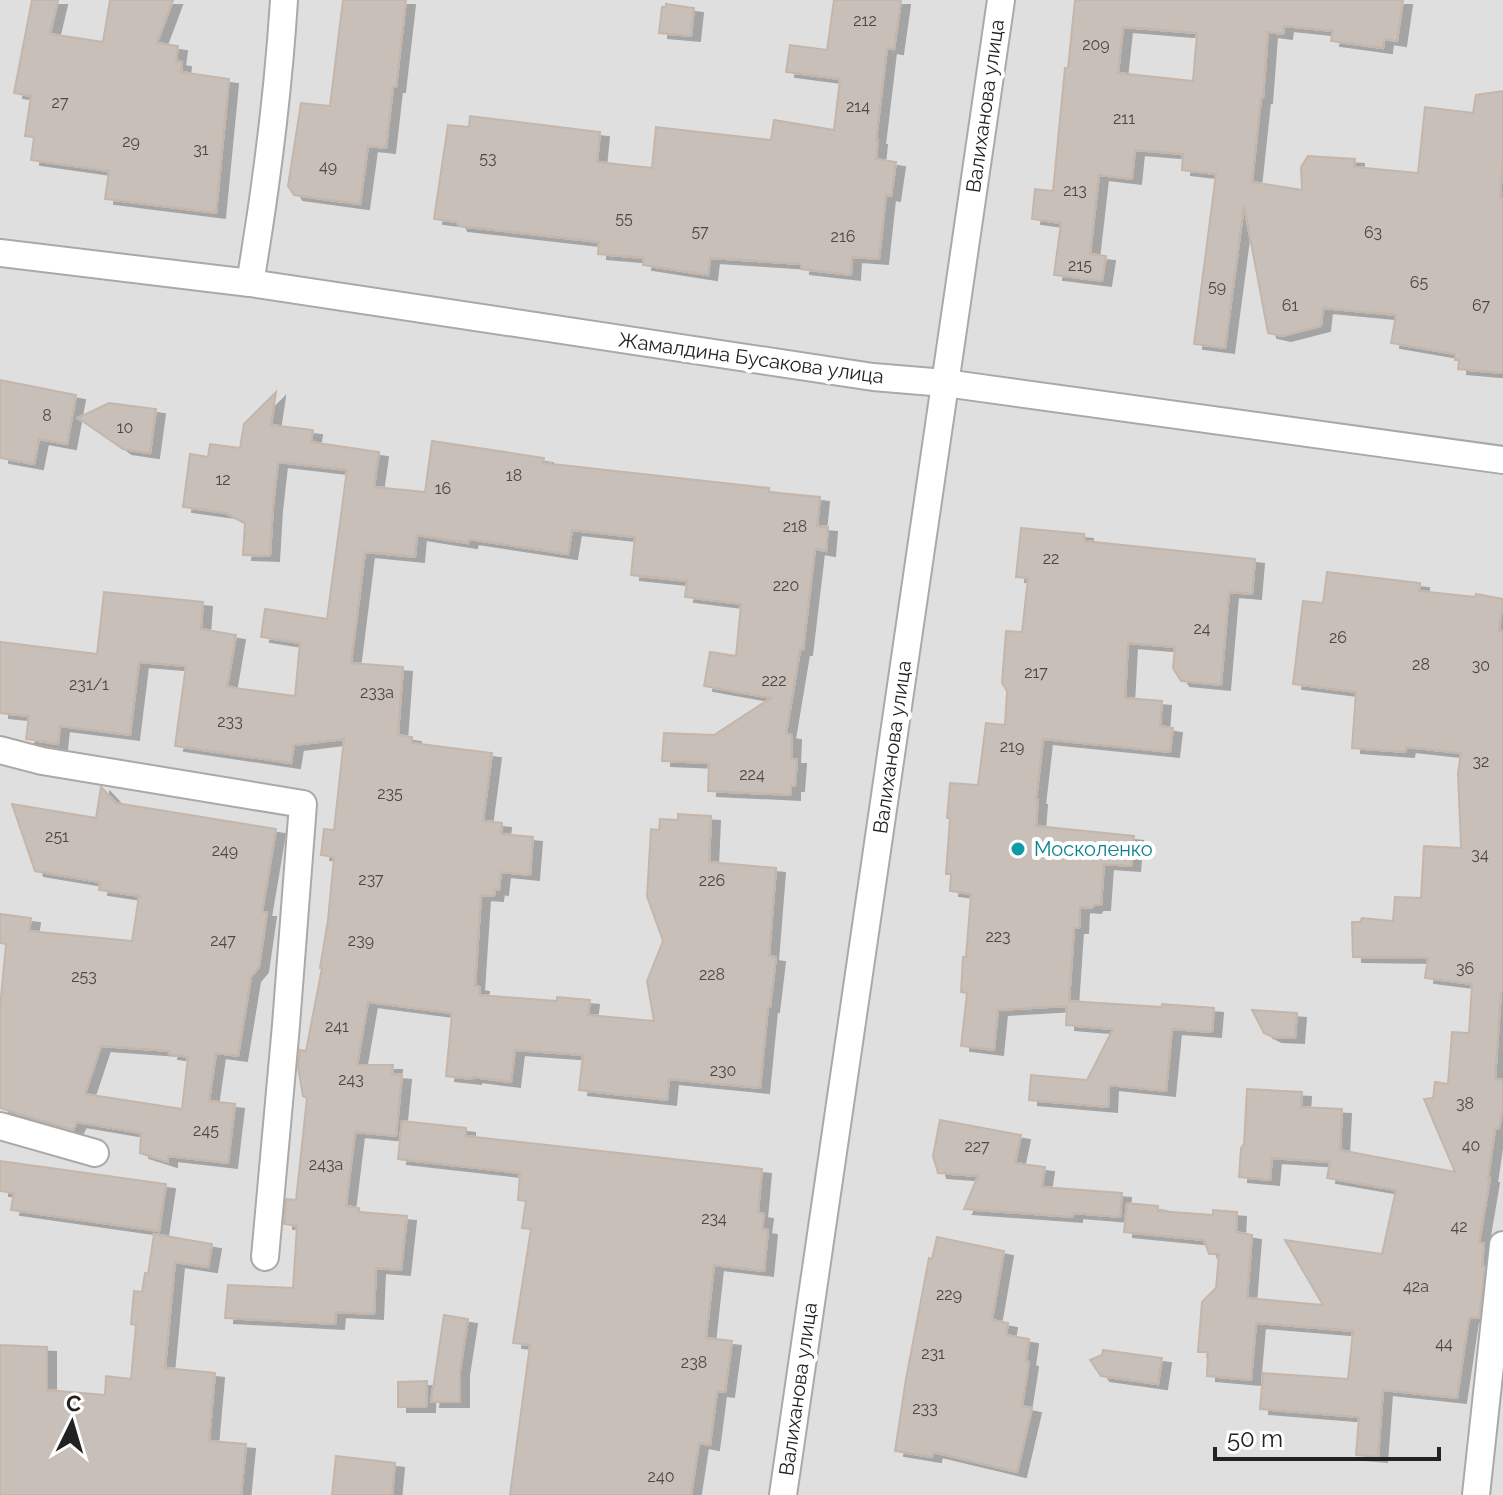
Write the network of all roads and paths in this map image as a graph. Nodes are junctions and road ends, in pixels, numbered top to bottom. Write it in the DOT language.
graph roads {
  1 [pos="284,0"];
  2 [pos="1001,0"];
  3 [pos="0,253"];
  4 [pos="250,283"];
  5 [pos="945,383"];
  6 [pos="1503,460"];
  7 [pos="0,750"];
  8 [pos="0,1126"];
  9 [pos="95,1153"];
  10 [pos="1503,1245"];
  11 [pos="265,1257"];
  12 [pos="783,1495"];
  13 [pos="1476,1495"];
  1 -- 4 [label="street"];
  2 -- 5 [label="street, Валиханова улица"];
  3 -- 4 [label="street, Жамалдина Бусакова улица"];
  4 -- 5 [label="street, Жамалдина Бусакова улица"];
  5 -- 6 [label="street, Жамалдина Бусакова улица"];
  5 -- 12 [label="street, Валиханова улица"];
  7 -- 11 [label="street"];
  8 -- 9 [label="street"];
  10 -- 13 [label="street"];
}
